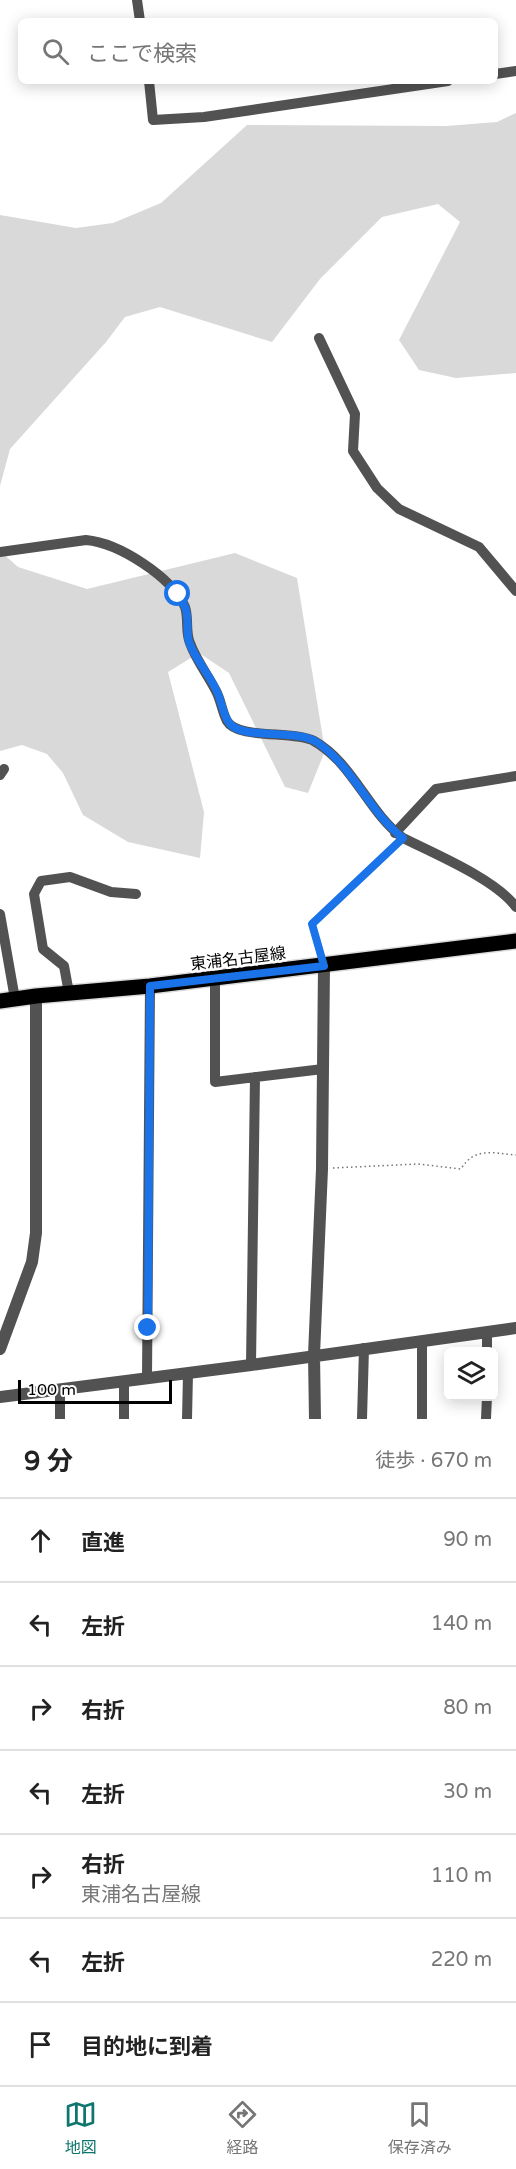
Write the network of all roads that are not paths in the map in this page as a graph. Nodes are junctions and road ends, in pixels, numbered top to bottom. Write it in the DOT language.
graph roads {
  1 [pos="137,0"];
  2 [pos="140,18"];
  3 [pos="516,71"];
  4 [pos="498,74"];
  5 [pos="149,84"];
  6 [pos="428,84"];
  7 [pos="319,338"];
  8 [pos="0,552"];
  9 [pos="516,591"];
  10 [pos="515,778"];
  11 [pos="399,835"];
  12 [pos="136,894"];
  13 [pos="516,907"];
  14 [pos="0,914"];
  15 [pos="516,941"];
  16 [pos="324,966"];
  17 [pos="215,979"];
  18 [pos="150,986"];
  19 [pos="69,993"];
  20 [pos="36,996"];
  21 [pos="7,1000"];
  22 [pos="323,1069"];
  23 [pos="255,1077"];
  24 [pos="516,1328"];
  25 [pos="487,1332"];
  26 [pos="422,1341"];
  27 [pos="487,1347"];
  28 [pos="364,1348"];
  29 [pos="0,1349"];
  30 [pos="314,1355"];
  31 [pos="251,1365"];
  32 [pos="188,1372"];
  33 [pos="147,1378"];
  34 [pos="124,1381"];
  35 [pos="60,1389"];
  36 [pos="0,1397"];
  37 [pos="487,1401"];
  38 [pos="60,1419"];
  39 [pos="124,1419"];
  40 [pos="187,1419"];
  41 [pos="315,1419"];
  42 [pos="362,1419"];
  43 [pos="422,1419"];
  44 [pos="486,1419"];
  1 -- 2 [label="street"];
  3 -- 4 [label="street"];
  5 -- 6 [label="street"];
  7 -- 9 [label="street"];
  8 -- 11 [label="street"];
  10 -- 11 [label="street"];
  11 -- 13 [label="street"];
  12 -- 19 [label="street"];
  14 -- 21 [label="street"];
  15 -- 16 [label="main road, 東浦名古屋線"];
  16 -- 17 [label="main road, 東浦名古屋線"];
  16 -- 22 [label="street"];
  17 -- 18 [label="main road, 東浦名古屋線"];
  17 -- 23 [label="street"];
  18 -- 19 [label="main road, 東浦名古屋線"];
  18 -- 33 [label="street"];
  19 -- 20 [label="main road, 東浦名古屋線"];
  20 -- 21 [label="main road, 東浦名古屋線"];
  20 -- 29 [label="street"];
  22 -- 23 [label="street"];
  22 -- 30 [label="street"];
  23 -- 31 [label="street"];
  24 -- 25 [label="street"];
  25 -- 26 [label="street"];
  25 -- 27 [label="street"];
  26 -- 28 [label="street"];
  26 -- 43 [label="street"];
  28 -- 30 [label="street"];
  28 -- 42 [label="street"];
  30 -- 31 [label="street"];
  30 -- 41 [label="street"];
  31 -- 32 [label="street"];
  32 -- 33 [label="street"];
  32 -- 40 [label="street"];
  33 -- 34 [label="street"];
  34 -- 35 [label="street"];
  34 -- 39 [label="street"];
  35 -- 36 [label="street"];
  35 -- 38 [label="street"];
  37 -- 44 [label="street"];
}
